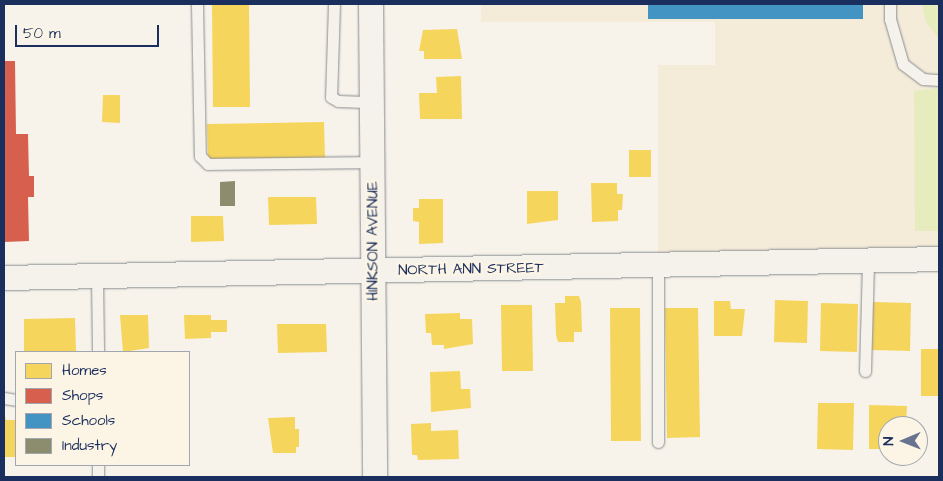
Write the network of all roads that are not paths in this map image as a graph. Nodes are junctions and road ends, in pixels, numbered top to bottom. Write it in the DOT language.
graph roads {
  1 [pos="197,4"];
  2 [pos="334,4"];
  3 [pos="371,4"];
  4 [pos="890,4"];
  5 [pos="939,80"];
  6 [pos="372,102"];
  7 [pos="373,162"];
  8 [pos="939,259"];
  9 [pos="868,261"];
  10 [pos="658,265"];
  11 [pos="374,273"];
  12 [pos="97,276"];
  13 [pos="4,278"];
  14 [pos="98,351"];
  15 [pos="865,372"];
  16 [pos="658,442"];
  17 [pos="375,477"];
  1 -- 7 [label="lane"];
  2 -- 6 [label="lane"];
  3 -- 6 [label="street, HINKSON AVENUE"];
  4 -- 5 [label="lane"];
  6 -- 7 [label="street, HINKSON AVENUE"];
  7 -- 11 [label="street, HINKSON AVENUE"];
  8 -- 9 [label="street, NORTH ANN STREET"];
  9 -- 10 [label="street, NORTH ANN STREET"];
  9 -- 15 [label="lane"];
  10 -- 11 [label="street, NORTH ANN STREET"];
  10 -- 16 [label="lane"];
  11 -- 12 [label="street, NORTH ANN STREET"];
  11 -- 17 [label="street, HINKSON AVENUE"];
  12 -- 13 [label="street, NORTH ANN STREET"];
  12 -- 14 [label="lane"];
}
